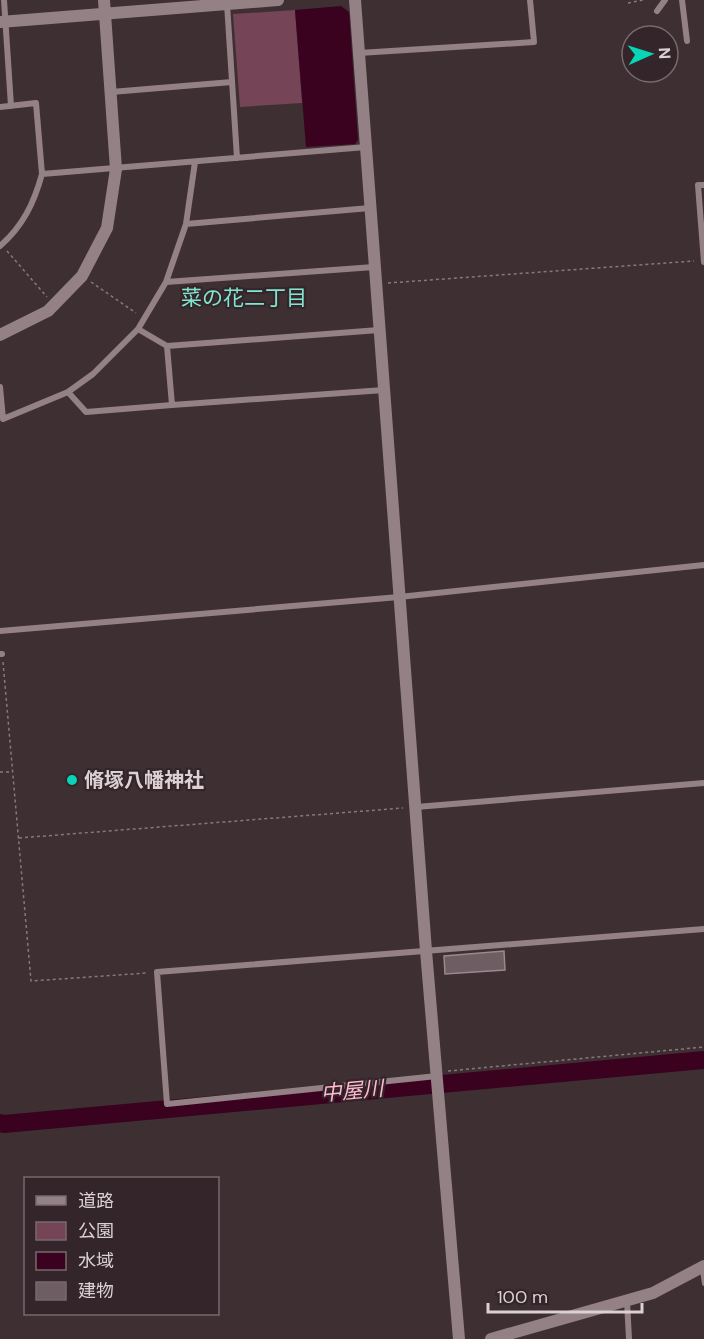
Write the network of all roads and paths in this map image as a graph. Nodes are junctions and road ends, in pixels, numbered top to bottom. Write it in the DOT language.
graph roads {
  1 [pos="4,0"];
  2 [pos="105,0"];
  3 [pos="278,0"];
  4 [pos="355,0"];
  5 [pos="530,0"];
  6 [pos="643,0"];
  7 [pos="665,0"];
  8 [pos="682,0"];
  9 [pos="628,3"];
  10 [pos="182,4"];
  11 [pos="227,4"];
  12 [pos="657,11"];
  13 [pos="105,13"];
  14 [pos="2,21"];
  15 [pos="687,41"];
  16 [pos="359,53"];
  17 [pos="232,82"];
  18 [pos="111,92"];
  19 [pos="11,106"];
  20 [pos="0,107"];
  21 [pos="366,147"];
  22 [pos="237,158"];
  23 [pos="195,162"];
  24 [pos="116,169"];
  25 [pos="42,174"];
  26 [pos="704,185"];
  27 [pos="371,208"];
  28 [pos="186,224"];
  29 [pos="1,245"];
  30 [pos="704,262"];
  31 [pos="375,267"];
  32 [pos="82,276"];
  33 [pos="166,282"];
  34 [pos="376,284"];
  35 [pos="54,304"];
  36 [pos="144,319"];
  37 [pos="138,329"];
  38 [pos="380,330"];
  39 [pos="0,335"];
  40 [pos="167,346"];
  41 [pos="0,387"];
  42 [pos="384,390"];
  43 [pos="68,392"];
  44 [pos="172,405"];
  45 [pos="704,565"];
  46 [pos="399,597"];
  47 [pos="0,631"];
  48 [pos="1,654"];
  49 [pos="0,772"];
  50 [pos="12,772"];
  51 [pos="704,783"];
  52 [pos="416,807"];
  53 [pos="18,838"];
  54 [pos="704,929"];
  55 [pos="426,951"];
  56 [pos="157,972"];
  57 [pos="704,1047"];
  58 [pos="438,1081"];
  59 [pos="703,1267"];
  60 [pos="704,1284"];
  61 [pos="627,1301"];
  62 [pos="459,1339"];
  63 [pos="491,1339"];
  64 [pos="629,1339"];
  1 -- 14 [label="street"];
  2 -- 13 [label="street"];
  3 -- 11 [label="street"];
  4 -- 16 [label="street"];
  5 -- 16 [label="street"];
  6 -- 9 [label="path"];
  7 -- 12 [label="street"];
  8 -- 15 [label="street"];
  10 -- 11 [label="street"];
  10 -- 13 [label="street"];
  11 -- 17 [label="street"];
  13 -- 14 [label="street"];
  13 -- 18 [label="street"];
  14 -- 19 [label="street"];
  16 -- 21 [label="street"];
  17 -- 18 [label="street"];
  17 -- 22 [label="street"];
  18 -- 24 [label="street"];
  19 -- 20 [label="street"];
  19 -- 25 [label="street"];
  21 -- 22 [label="street"];
  21 -- 27 [label="street"];
  22 -- 23 [label="street"];
  23 -- 24 [label="street"];
  23 -- 28 [label="street"];
  24 -- 25 [label="street"];
  24 -- 32 [label="street"];
  25 -- 29 [label="street"];
  26 -- 30 [label="street"];
  27 -- 28 [label="street"];
  27 -- 31 [label="street"];
  28 -- 33 [label="street"];
  29 -- 35 [label="path"];
  30 -- 34 [label="path"];
  31 -- 33 [label="street"];
  31 -- 34 [label="street"];
  32 -- 35 [label="street"];
  32 -- 36 [label="path"];
  33 -- 36 [label="street"];
  34 -- 38 [label="street"];
  35 -- 39 [label="street"];
  36 -- 37 [label="street"];
  37 -- 40 [label="street"];
  37 -- 43 [label="street"];
  38 -- 40 [label="street"];
  38 -- 42 [label="street"];
  40 -- 44 [label="street"];
  41 -- 43 [label="street"];
  42 -- 44 [label="street"];
  42 -- 46 [label="street"];
  43 -- 44 [label="street"];
  45 -- 46 [label="street"];
  46 -- 47 [label="street"];
  46 -- 52 [label="street"];
  48 -- 50 [label="path"];
  49 -- 50 [label="path"];
  50 -- 53 [label="path"];
  51 -- 52 [label="street"];
  52 -- 53 [label="path"];
  52 -- 55 [label="street"];
  53 -- 56 [label="path"];
  54 -- 55 [label="street"];
  55 -- 56 [label="street"];
  55 -- 58 [label="street"];
  56 -- 58 [label="street"];
  57 -- 58 [label="path"];
  58 -- 62 [label="street"];
  59 -- 60 [label="lane"];
  59 -- 61 [label="street"];
  61 -- 63 [label="street"];
  61 -- 64 [label="street"];
}
